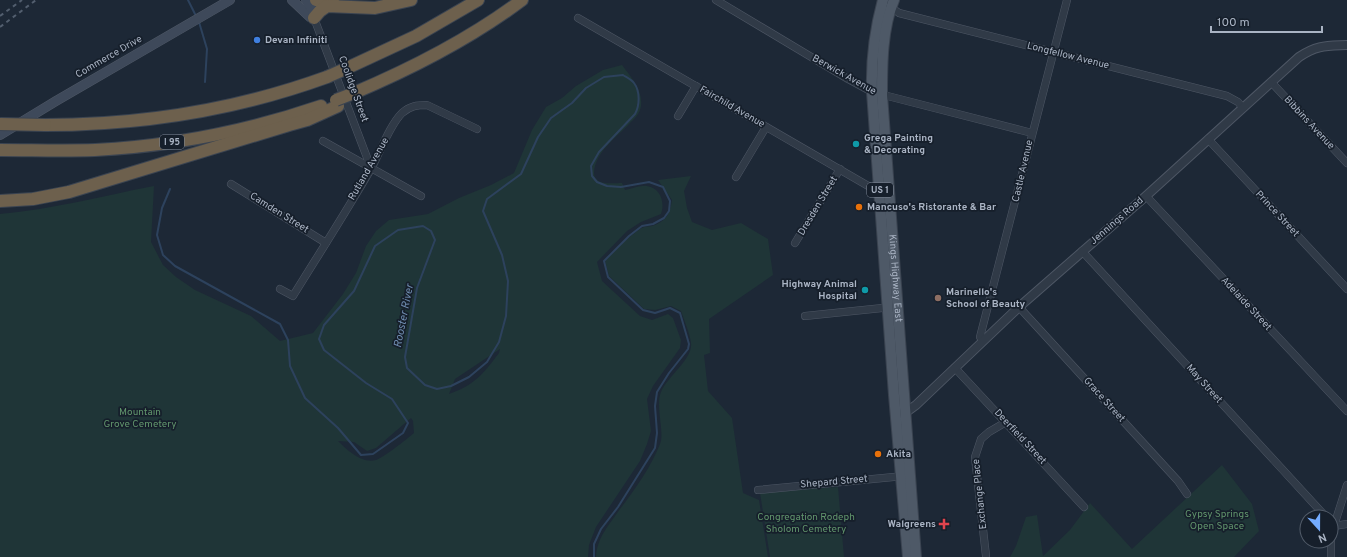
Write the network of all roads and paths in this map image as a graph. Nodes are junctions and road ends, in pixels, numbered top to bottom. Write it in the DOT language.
graph roads {
  1 [pos="230,0"];
  2 [pos="292,0"];
  3 [pos="306,0"];
  4 [pos="316,0"];
  5 [pos="411,0"];
  6 [pos="478,0"];
  7 [pos="522,0"];
  8 [pos="716,0"];
  9 [pos="1067,0"];
  10 [pos="887,2"];
  11 [pos="340,6"];
  12 [pos="314,18"];
  13 [pos="578,18"];
  14 [pos="1347,45"];
  15 [pos="1054,53"];
  16 [pos="1271,82"];
  17 [pos="696,86"];
  18 [pos="872,92"];
  19 [pos="882,95"];
  20 [pos="337,103"];
  21 [pos="1243,108"];
  22 [pos="678,116"];
  23 [pos="0,124"];
  24 [pos="766,127"];
  25 [pos="477,129"];
  26 [pos="1032,133"];
  27 [pos="0,135"];
  28 [pos="1208,139"];
  29 [pos="323,141"];
  30 [pos="2,150"];
  31 [pos="1347,163"];
  32 [pos="371,168"];
  33 [pos="840,169"];
  34 [pos="736,177"];
  35 [pos="231,184"];
  36 [pos="884,187"];
  37 [pos="421,196"];
  38 [pos="1146,196"];
  39 [pos="0,201"];
  40 [pos="326,243"];
  41 [pos="795,243"];
  42 [pos="1082,251"];
  43 [pos="280,289"];
  44 [pos="1347,289"];
  45 [pos="893,306"];
  46 [pos="1019,307"];
  47 [pos="805,316"];
  48 [pos="983,341"];
  49 [pos="955,368"];
  50 [pos="1347,411"];
  51 [pos="900,414"];
  52 [pos="1006,422"];
  53 [pos="906,475"];
  54 [pos="1347,485"];
  55 [pos="758,490"];
  56 [pos="1187,494"];
  57 [pos="1084,506"];
  58 [pos="1319,509"];
  59 [pos="1339,509"];
  60 [pos="986,556"];
  61 [pos="908,557"];
  62 [pos="916,557"];
  1 -- 27 [label="main road, Commerce Drive"];
  2 -- 12 [label="main road"];
  3 -- 12 [label="main road, Coolidge Street"];
  4 -- 11 [label="highway"];
  5 -- 11 [label="highway"];
  6 -- 23 [label="highway, bridge"];
  7 -- 20 [label="highway, I 95, bridge"];
  8 -- 18 [label="street, Berwick Avenue"];
  9 -- 15 [label="street, Castle Avenue"];
  10 -- 15 [label="street, Longfellow Avenue"];
  10 -- 18 [label="main road, Kings Highway East / US 1"];
  10 -- 19 [label="main road, Kings Highway East / US 1"];
  11 -- 12 [label="highway"];
  12 -- 32 [label="street, Coolidge Street"];
  13 -- 17 [label="street, Fairchild Avenue"];
  14 -- 16 [label="street, Jennings Road"];
  15 -- 21 [label="street, Longfellow Avenue"];
  15 -- 26 [label="street, Castle Avenue"];
  16 -- 21 [label="street, Jennings Road"];
  16 -- 31 [label="street, Bibbins Avenue"];
  17 -- 22 [label="street"];
  17 -- 24 [label="street, Fairchild Avenue"];
  18 -- 19 [label="street, Berwick Avenue"];
  18 -- 36 [label="main road, Kings Highway East / US 1"];
  19 -- 26 [label="street, Berwick Avenue"];
  19 -- 36 [label="main road, Kings Highway East / US 1"];
  20 -- 30 [label="highway, I 95"];
  20 -- 39 [label="highway"];
  21 -- 28 [label="street, Jennings Road"];
  24 -- 33 [label="street, Fairchild Avenue"];
  24 -- 34 [label="street"];
  25 -- 32 [label="street, Rutland Avenue"];
  26 -- 48 [label="street, Castle Avenue"];
  28 -- 38 [label="street, Jennings Road"];
  28 -- 44 [label="street, Prince Street"];
  29 -- 32 [label="street"];
  32 -- 37 [label="street"];
  32 -- 40 [label="street, Rutland Avenue"];
  33 -- 36 [label="street, Fairchild Avenue"];
  33 -- 41 [label="street, Dresden Street"];
  35 -- 40 [label="street, Camden Street"];
  36 -- 45 [label="main road, Kings Highway East / US 1"];
  38 -- 42 [label="street, Jennings Road"];
  38 -- 50 [label="street, Adelaide Street"];
  40 -- 43 [label="street, Rutland Avenue"];
  42 -- 46 [label="street, Jennings Road"];
  42 -- 58 [label="street, May Street"];
  45 -- 47 [label="street"];
  45 -- 51 [label="main road, Kings Highway East / US 1"];
  46 -- 48 [label="street, Jennings Road"];
  46 -- 56 [label="street, Grace Street"];
  48 -- 49 [label="street, Jennings Road"];
  49 -- 51 [label="street, Jennings Road"];
  49 -- 52 [label="street, Deerfield Street"];
  51 -- 53 [label="main road, Kings Highway East / US 1"];
  52 -- 57 [label="street, Deerfield Street"];
  52 -- 60 [label="street, Exchange Place"];
  53 -- 55 [label="street, Shepard Street"];
  53 -- 61 [label="main road, Kings Highway East / US 1"];
  53 -- 62 [label="main road, Kings Highway East / US 1"];
  54 -- 59 [label="street"];
}
